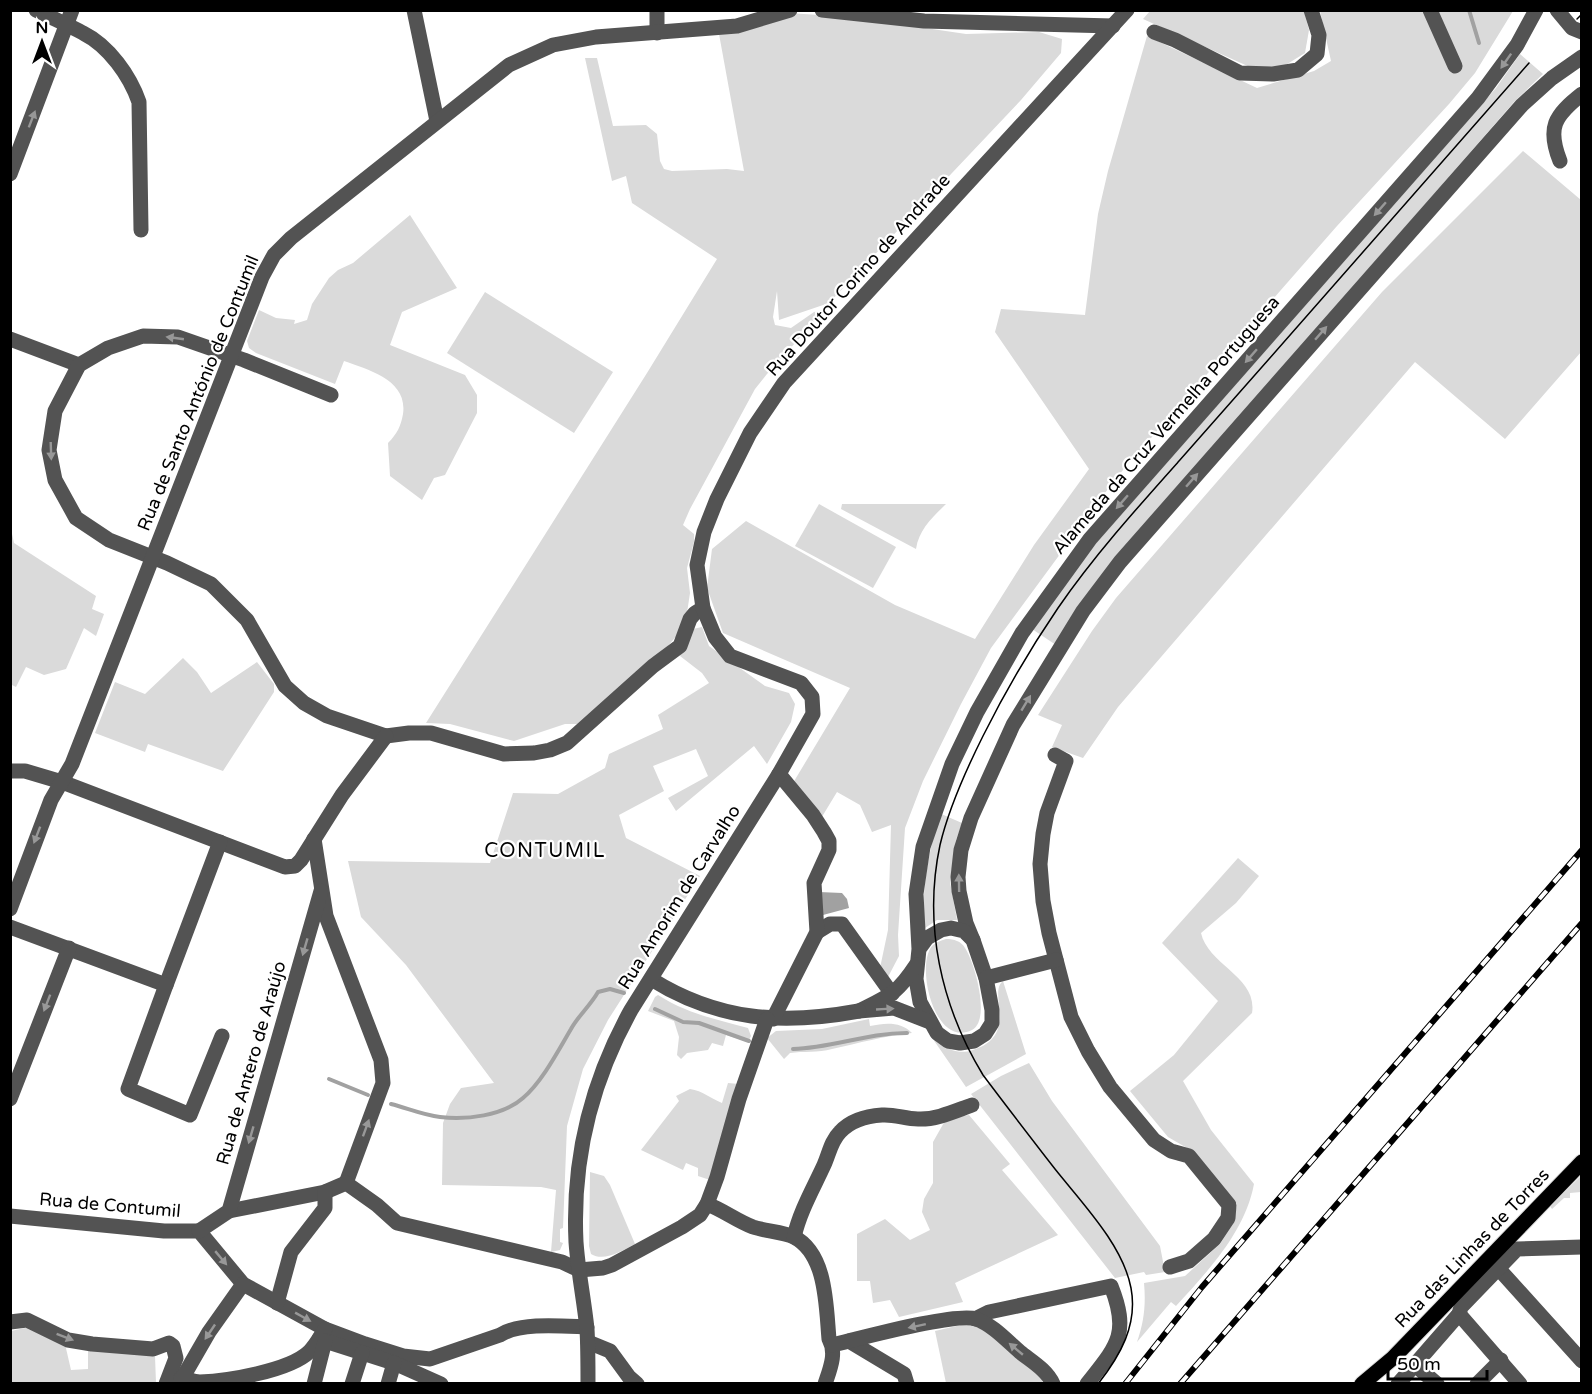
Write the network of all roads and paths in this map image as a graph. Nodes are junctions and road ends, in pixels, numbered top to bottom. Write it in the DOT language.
graph roads {
  1 [pos="36,10"];
  2 [pos="657,10"];
  3 [pos="789,10"];
  4 [pos="822,10"];
  5 [pos="1127,10"];
  6 [pos="1311,10"];
  7 [pos="1430,10"];
  8 [pos="1444,10"];
  9 [pos="1536,10"];
  10 [pos="1557,10"];
  11 [pos="417,11"];
  12 [pos="70,18"];
  13 [pos="1113,26"];
  14 [pos="1154,32"];
  15 [pos="1581,32"];
  16 [pos="657,33"];
  17 [pos="1443,40"];
  18 [pos="1581,57"];
  19 [pos="1455,66"];
  20 [pos="1581,94"];
  21 [pos="437,121"];
  22 [pos="1560,161"];
  23 [pos="10,174"];
  24 [pos="141,230"];
  25 [pos="10,339"];
  26 [pos="231,355"];
  27 [pos="79,365"];
  28 [pos="331,395"];
  29 [pos="153,556"];
  30 [pos="703,608"];
  31 [pos="386,736"];
  32 [pos="1055,755"];
  33 [pos="10,771"];
  34 [pos="779,774"];
  35 [pos="62,782"];
  36 [pos="314,838"];
  37 [pos="220,842"];
  38 [pos="321,891"];
  39 [pos="10,909"];
  40 [pos="10,927"];
  41 [pos="817,932"];
  42 [pos="973,940"];
  43 [pos="69,948"];
  44 [pos="919,949"];
  45 [pos="1056,960"];
  46 [pos="916,965"];
  47 [pos="986,978"];
  48 [pos="651,979"];
  49 [pos="166,985"];
  50 [pos="892,994"];
  51 [pos="859,1011"];
  52 [pos="770,1019"];
  53 [pos="930,1022"];
  54 [pos="222,1036"];
  55 [pos="10,1100"];
  56 [pos="972,1105"];
  57 [pos="1581,1162"];
  58 [pos="346,1183"];
  59 [pos="325,1192"];
  60 [pos="707,1204"];
  61 [pos="229,1211"];
  62 [pos="10,1216"];
  63 [pos="199,1232"];
  64 [pos="794,1237"];
  65 [pos="1581,1247"];
  66 [pos="1170,1267"];
  67 [pos="1498,1268"];
  68 [pos="579,1270"];
  69 [pos="243,1284"];
  70 [pos="277,1303"];
  71 [pos="1459,1314"];
  72 [pos="975,1318"];
  73 [pos="10,1322"];
  74 [pos="587,1335"];
  75 [pos="323,1336"];
  76 [pos="849,1341"];
  77 [pos="832,1345"];
  78 [pos="362,1353"];
  79 [pos="1501,1360"];
  80 [pos="1581,1361"];
  81 [pos="394,1363"];
  82 [pos="1415,1365"];
  83 [pos="180,1381"];
  84 [pos="432,1381"];
  85 [pos="166,1383"];
  86 [pos="314,1383"];
  87 [pos="352,1383"];
  88 [pos="388,1383"];
  89 [pos="588,1383"];
  90 [pos="637,1383"];
  91 [pos="825,1383"];
  92 [pos="907,1383"];
  93 [pos="1053,1383"];
  94 [pos="1087,1383"];
  95 [pos="1362,1383"];
  96 [pos="1398,1383"];
  97 [pos="1437,1383"];
  98 [pos="1477,1383"];
  99 [pos="1520,1383"];
  1 -- 12 [label="street"];
  2 -- 16 [label="street"];
  3 -- 16 [label="street, Rua de Santo António de Contumil"];
  4 -- 13 [label="street"];
  5 -- 13 [label="street, Rua Doutor Corino de Andrade"];
  6 -- 14 [label="street"];
  7 -- 17 [label="street"];
  8 -- 17 [label="street"];
  9 -- 44 [label="street, Alameda da Cruz Vermelha Portuguesa, one-way"];
  10 -- 15 [label="street"];
  11 -- 21 [label="street"];
  23 -- 12 [label="street, one-way"];
  12 -- 24 [label="street"];
  13 -- 30 [label="street, Rua Doutor Corino de Andrade"];
  16 -- 21 [label="street, Rua de Santo António de Contumil"];
  17 -- 19 [label="street"];
  42 -- 18 [label="street, one-way"];
  20 -- 22 [label="street"];
  21 -- 26 [label="street, Rua de Santo António de Contumil"];
  25 -- 27 [label="street"];
  26 -- 27 [label="street, one-way"];
  26 -- 28 [label="street"];
  26 -- 29 [label="street, Rua de Santo António de Contumil"];
  27 -- 29 [label="street, one-way"];
  29 -- 31 [label="street, Rua de Santo António de Contumil"];
  29 -- 35 [label="street"];
  30 -- 31 [label="street, Rua de Santo António de Contumil"];
  30 -- 34 [label="street, Rua Amorim de Carvalho"];
  31 -- 36 [label="street"];
  32 -- 45 [label="street"];
  33 -- 35 [label="street"];
  34 -- 41 [label="street"];
  34 -- 48 [label="street, Rua Amorim de Carvalho"];
  35 -- 37 [label="street"];
  35 -- 39 [label="street, one-way"];
  36 -- 37 [label="street"];
  36 -- 38 [label="street"];
  37 -- 49 [label="street"];
  58 -- 38 [label="street, one-way"];
  38 -- 61 [label="street, Rua de Antero de Araújo, one-way"];
  40 -- 43 [label="street"];
  41 -- 50 [label="street"];
  41 -- 52 [label="street"];
  42 -- 44 [label="street"];
  42 -- 47 [label="street"];
  43 -- 49 [label="street"];
  43 -- 55 [label="street, one-way"];
  44 -- 46 [label="street"];
  45 -- 47 [label="street"];
  45 -- 66 [label="street"];
  46 -- 50 [label="street"];
  46 -- 53 [label="street"];
  47 -- 53 [label="street"];
  48 -- 52 [label="street"];
  48 -- 68 [label="street, Rua Amorim de Carvalho"];
  49 -- 54 [label="street"];
  50 -- 51 [label="street"];
  51 -- 52 [label="street"];
  51 -- 53 [label="street, one-way"];
  52 -- 60 [label="street"];
  56 -- 64 [label="street"];
  57 -- 95 [label="main road, Rua das Linhas de Torres"];
  58 -- 59 [label="street"];
  58 -- 68 [label="street"];
  59 -- 61 [label="street"];
  59 -- 70 [label="street"];
  60 -- 64 [label="street"];
  60 -- 68 [label="street"];
  61 -- 63 [label="street"];
  62 -- 63 [label="street, Rua de Contumil"];
  63 -- 69 [label="street, Rua de Contumil, one-way"];
  64 -- 77 [label="street"];
  65 -- 67 [label="street"];
  67 -- 71 [label="street"];
  67 -- 80 [label="street"];
  68 -- 74 [label="street, Rua Amorim de Carvalho"];
  69 -- 70 [label="street"];
  69 -- 83 [label="street, one-way"];
  70 -- 75 [label="street, one-way"];
  71 -- 79 [label="street"];
  71 -- 82 [label="street"];
  72 -- 76 [label="street, one-way"];
  93 -- 72 [label="street, one-way"];
  72 -- 94 [label="street"];
  73 -- 85 [label="street, one-way"];
  74 -- 75 [label="street"];
  74 -- 89 [label="street, Rua Amorim de Carvalho"];
  74 -- 90 [label="street"];
  75 -- 78 [label="street"];
  75 -- 83 [label="street"];
  75 -- 86 [label="street"];
  76 -- 77 [label="street"];
  76 -- 92 [label="street"];
  77 -- 91 [label="street"];
  78 -- 81 [label="street"];
  78 -- 87 [label="street"];
  79 -- 98 [label="street"];
  79 -- 99 [label="street"];
  81 -- 84 [label="street"];
  81 -- 88 [label="street"];
  82 -- 96 [label="street"];
  82 -- 97 [label="street"];
}
